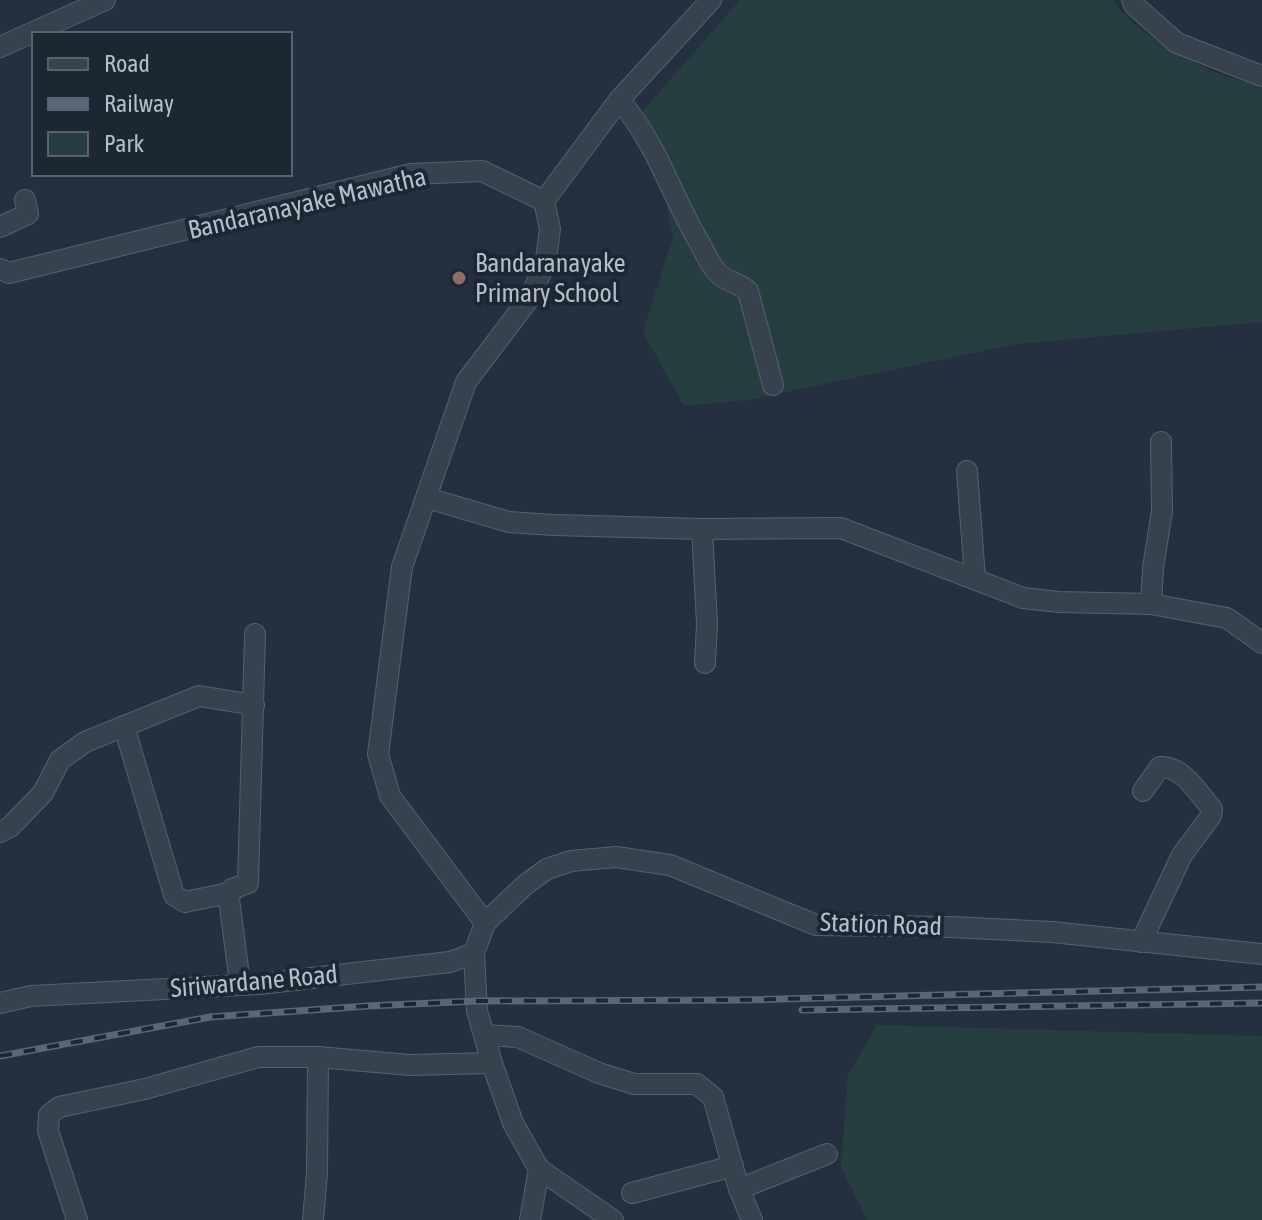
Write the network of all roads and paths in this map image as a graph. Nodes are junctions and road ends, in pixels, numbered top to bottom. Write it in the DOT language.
graph roads {
  1 [pos="105,0"];
  2 [pos="711,0"];
  3 [pos="1132,0"];
  4 [pos="34,32"];
  5 [pos="32,33"];
  6 [pos="0,47"];
  7 [pos="1262,76"];
  8 [pos="619,100"];
  9 [pos="25,200"];
  10 [pos="544,201"];
  11 [pos="0,227"];
  12 [pos="0,269"];
  13 [pos="773,385"];
  14 [pos="1161,442"];
  15 [pos="967,471"];
  16 [pos="427,498"];
  17 [pos="702,529"];
  18 [pos="975,578"];
  19 [pos="1151,604"];
  20 [pos="255,634"];
  21 [pos="1262,643"];
  22 [pos="705,663"];
  23 [pos="254,705"];
  24 [pos="124,726"];
  25 [pos="1143,791"];
  26 [pos="0,832"];
  27 [pos="229,893"];
  28 [pos="485,923"];
  29 [pos="1141,942"];
  30 [pos="474,953"];
  31 [pos="1262,954"];
  32 [pos="240,984"];
  33 [pos="0,1003"];
  34 [pos="485,1035"];
  35 [pos="318,1057"];
  36 [pos="492,1063"];
  37 [pos="827,1154"];
  38 [pos="733,1166"];
  39 [pos="539,1169"];
  40 [pos="739,1189"];
  41 [pos="632,1193"];
  42 [pos="77,1220"];
  43 [pos="313,1220"];
  44 [pos="530,1220"];
  45 [pos="613,1220"];
  46 [pos="752,1220"];
  1 -- 4 [label="street"];
  2 -- 8 [label="street"];
  3 -- 7 [label="street"];
  5 -- 6 [label="street"];
  8 -- 10 [label="street"];
  8 -- 13 [label="street"];
  9 -- 11 [label="street"];
  10 -- 12 [label="street, Bandaranayake Mawatha"];
  10 -- 16 [label="street"];
  14 -- 19 [label="street"];
  15 -- 18 [label="street"];
  16 -- 17 [label="street"];
  16 -- 28 [label="street"];
  17 -- 18 [label="street"];
  17 -- 22 [label="street"];
  18 -- 19 [label="street"];
  19 -- 21 [label="street"];
  20 -- 23 [label="street"];
  23 -- 24 [label="street"];
  23 -- 27 [label="street"];
  24 -- 26 [label="street"];
  24 -- 27 [label="street"];
  25 -- 29 [label="street"];
  27 -- 32 [label="street"];
  28 -- 29 [label="street, Station Road"];
  28 -- 30 [label="street"];
  29 -- 31 [label="street, Station Road"];
  30 -- 32 [label="street, Siriwardane Road"];
  30 -- 34 [label="street"];
  32 -- 33 [label="street, Siriwardane Road"];
  34 -- 36 [label="street"];
  34 -- 38 [label="street"];
  35 -- 36 [label="street"];
  35 -- 42 [label="street"];
  35 -- 43 [label="street"];
  36 -- 39 [label="street"];
  37 -- 40 [label="street"];
  38 -- 40 [label="street"];
  38 -- 41 [label="street"];
  39 -- 44 [label="street"];
  39 -- 45 [label="street"];
  40 -- 46 [label="street"];
}
